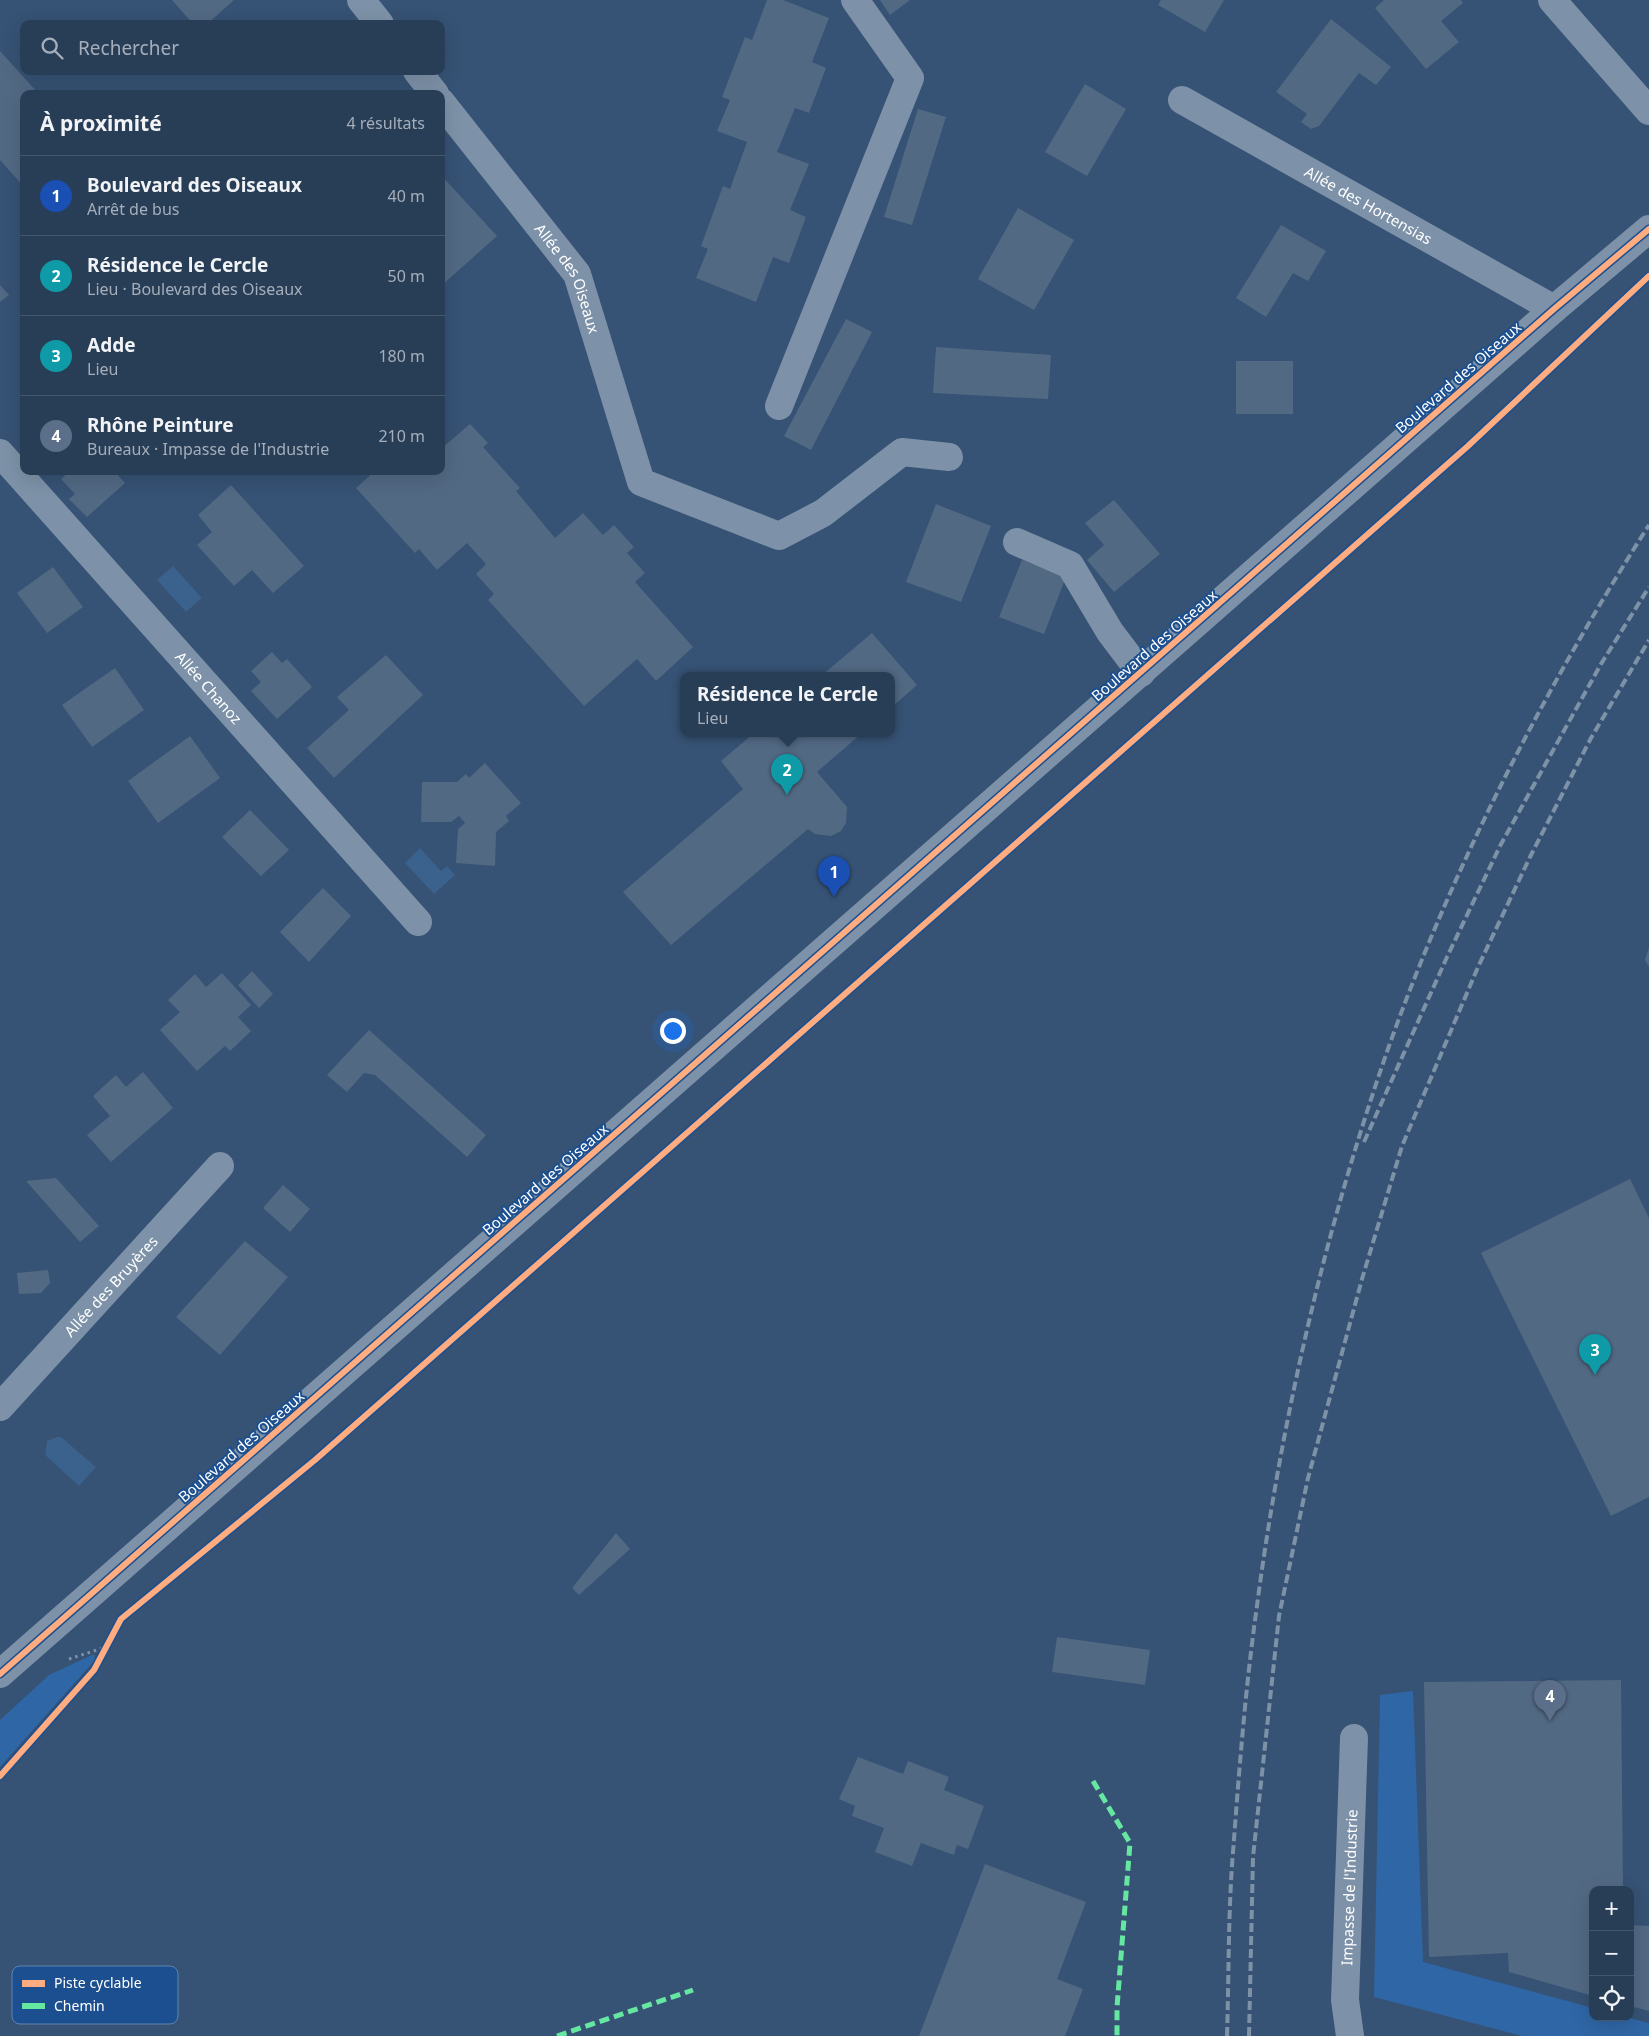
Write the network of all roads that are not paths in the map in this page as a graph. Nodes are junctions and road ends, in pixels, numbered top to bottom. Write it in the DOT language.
graph roads {
  1 [pos="361,0"];
  2 [pos="855,0"];
  3 [pos="1552,0"];
  4 [pos="377,20"];
  5 [pos="420,75"];
  6 [pos="432,90"];
  7 [pos="1182,100"];
  8 [pos="445,107"];
  9 [pos="1649,111"];
  10 [pos="1649,229"];
  11 [pos="1554,309"];
  12 [pos="779,406"];
  13 [pos="0,453"];
  14 [pos="949,457"];
  15 [pos="1017,542"];
  16 [pos="1141,673"];
  17 [pos="418,922"];
  18 [pos="220,1166"];
  19 [pos="0,1407"];
  20 [pos="0,1674"];
  21 [pos="1354,1738"];
  22 [pos="1350,2036"];
  1 -- 4 [label="street"];
  2 -- 12 [label="street"];
  3 -- 9 [label="street"];
  5 -- 6 [label="street"];
  7 -- 11 [label="street, Allée des Hortensias"];
  8 -- 14 [label="street, Allée des Oiseaux"];
  10 -- 11 [label="street, Boulevard des Oiseaux"];
  11 -- 16 [label="street, Boulevard des Oiseaux"];
  13 -- 17 [label="street, Allée Chanoz"];
  15 -- 16 [label="street"];
  16 -- 20 [label="street, Boulevard des Oiseaux"];
  18 -- 19 [label="street, Allée des Bruyères"];
  21 -- 22 [label="street, Impasse de l'Industrie"];
}
